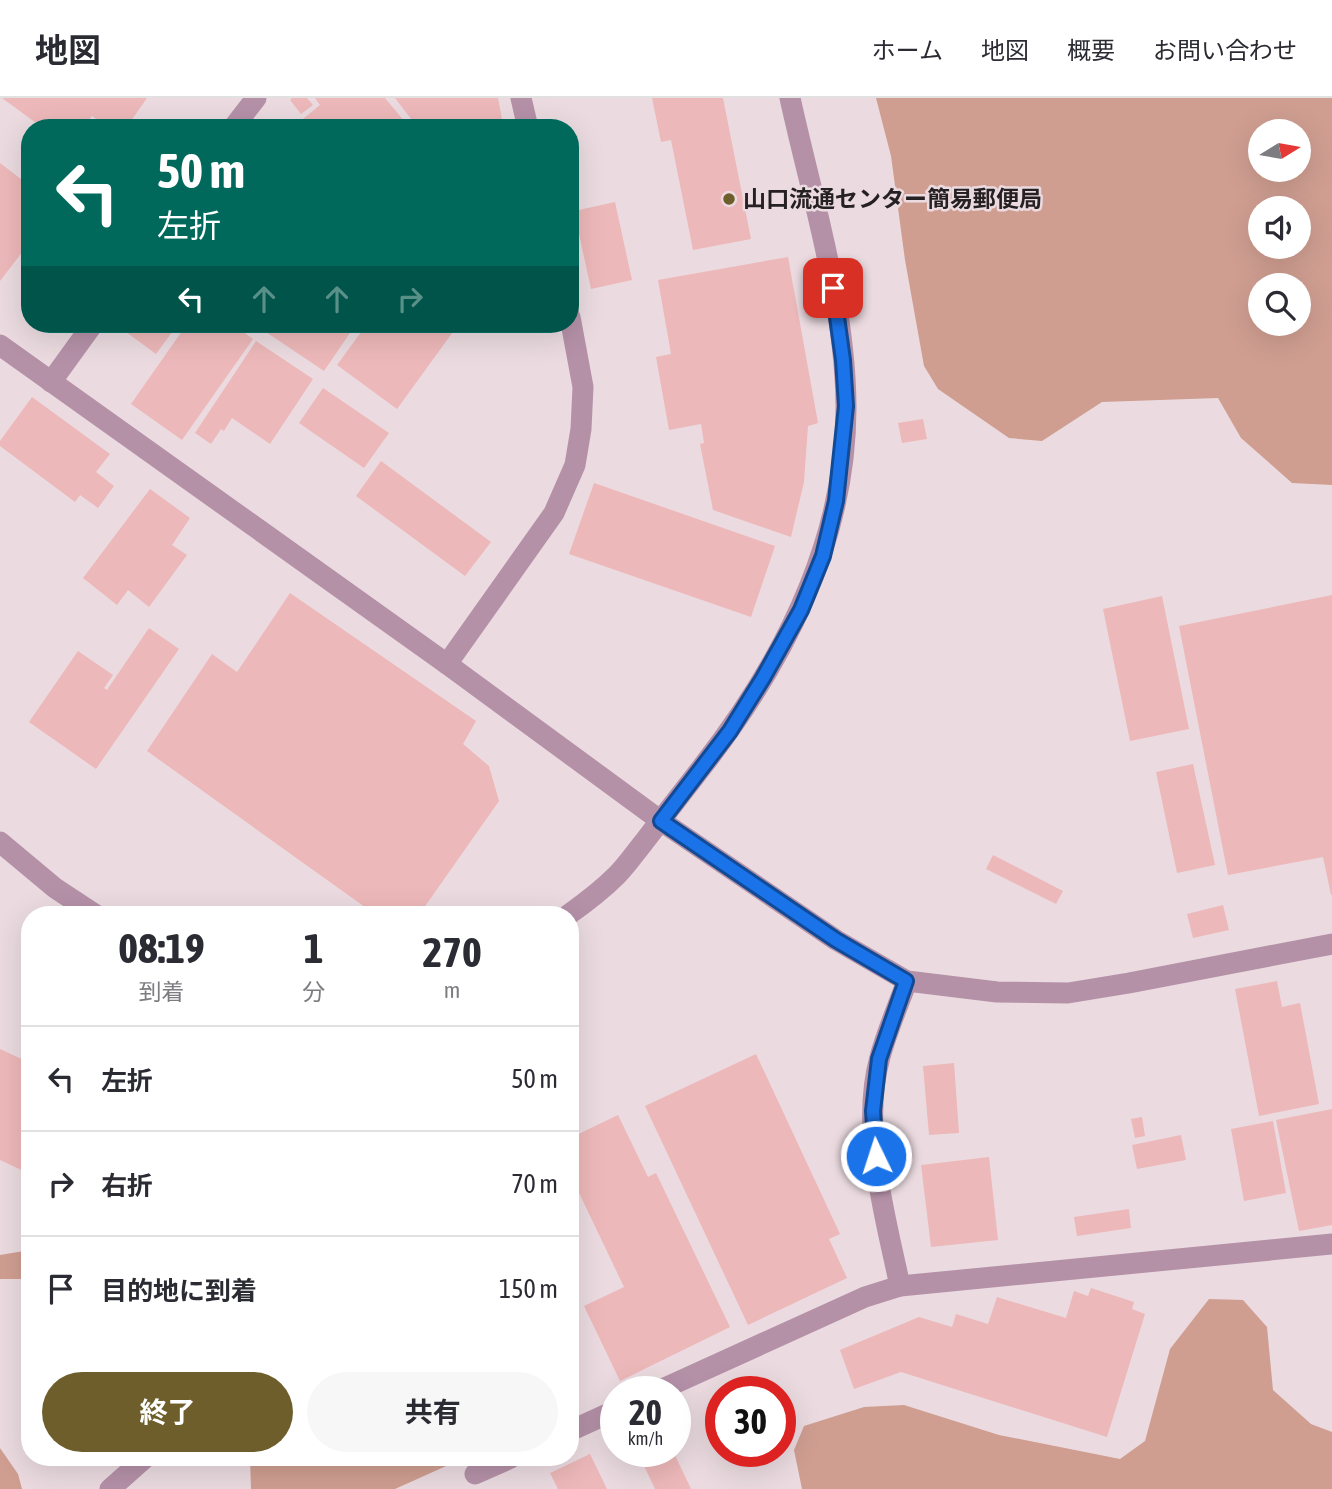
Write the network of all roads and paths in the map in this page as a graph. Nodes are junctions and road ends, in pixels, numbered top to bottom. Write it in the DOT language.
graph roads {
  1 [pos="256,98"];
  2 [pos="521,98"];
  3 [pos="790,98"];
  4 [pos="240,119"];
  5 [pos="526,119"];
  6 [pos="86,333"];
  7 [pos="573,333"];
  8 [pos="0,345"];
  9 [pos="51,382"];
  10 [pos="447,664"];
  11 [pos="661,821"];
  12 [pos="0,842"];
  13 [pos="82,906"];
  14 [pos="579,906"];
  15 [pos="1332,944"];
  16 [pos="906,981"];
  17 [pos="1332,1244"];
  18 [pos="900,1286"];
  19 [pos="691,1376"];
  20 [pos="600,1417"];
  21 [pos="579,1427"];
  22 [pos="136,1466"];
  23 [pos="493,1466"];
  24 [pos="475,1474"];
  25 [pos="110,1489"];
  1 -- 4 [label="street"];
  2 -- 5 [label="street"];
  3 -- 11 [label="street"];
  6 -- 9 [label="street"];
  7 -- 10 [label="street"];
  8 -- 9 [label="street"];
  9 -- 10 [label="street"];
  10 -- 11 [label="street"];
  11 -- 14 [label="street"];
  11 -- 16 [label="street"];
  12 -- 13 [label="street"];
  15 -- 16 [label="street"];
  16 -- 18 [label="street"];
  17 -- 18 [label="street"];
  18 -- 19 [label="street"];
  20 -- 21 [label="street"];
  22 -- 25 [label="street"];
  23 -- 24 [label="street"];
}
